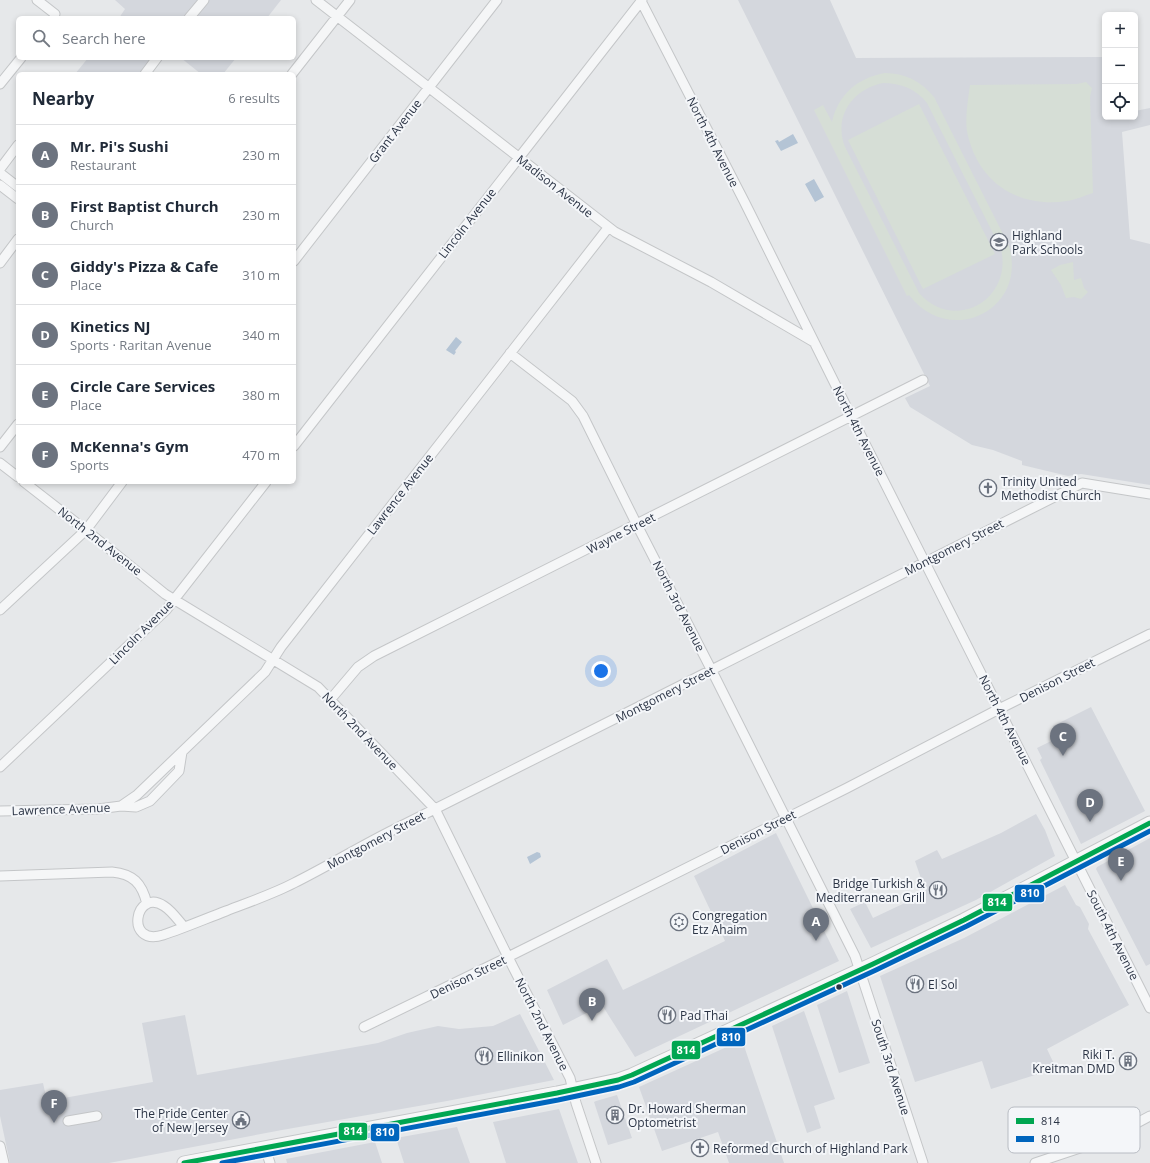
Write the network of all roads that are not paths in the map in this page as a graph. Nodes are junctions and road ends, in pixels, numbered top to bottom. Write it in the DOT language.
graph roads {
  1 [pos="38,0"];
  2 [pos="204,0"];
  3 [pos="316,0"];
  4 [pos="350,0"];
  5 [pos="497,0"];
  6 [pos="641,1"];
  7 [pos="55,16"];
  8 [pos="191,16"];
  9 [pos="337,16"];
  10 [pos="19,60"];
  11 [pos="156,60"];
  12 [pos="146,72"];
  13 [pos="294,72"];
  14 [pos="0,84"];
  15 [pos="429,87"];
  16 [pos="16,148"];
  17 [pos="518,157"];
  18 [pos="0,169"];
  19 [pos="0,173"];
  20 [pos="0,185"];
  21 [pos="16,185"];
  22 [pos="16,197"];
  23 [pos="608,228"];
  24 [pos="16,242"];
  25 [pos="296,258"];
  26 [pos="0,263"];
  27 [pos="814,342"];
  28 [pos="510,353"];
  29 [pos="924,380"];
  30 [pos="851,416"];
  31 [pos="16,427"];
  32 [pos="296,443"];
  33 [pos="0,447"];
  34 [pos="0,463"];
  35 [pos="16,475"];
  36 [pos="27,484"];
  37 [pos="120,484"];
  38 [pos="264,484"];
  39 [pos="1150,494"];
  40 [pos="637,525"];
  41 [pos="86,530"];
  42 [pos="925,562"];
  43 [pos="174,599"];
  44 [pos="0,610"];
  45 [pos="1150,634"];
  46 [pos="273,660"];
  47 [pos="712,671"];
  48 [pos="330,700"];
  49 [pos="999,708"];
  50 [pos="0,767"];
  51 [pos="435,809"];
  52 [pos="0,811"];
  53 [pos="786,818"];
  54 [pos="1150,823"];
  55 [pos="1077,862"];
  56 [pos="0,876"];
  57 [pos="147,904"];
  58 [pos="184,927"];
  59 [pos="508,957"];
  60 [pos="859,970"];
  61 [pos="1150,1008"];
  62 [pos="364,1027"];
  63 [pos="572,1090"];
  64 [pos="97,1116"];
  65 [pos="1150,1116"];
  66 [pos="68,1120"];
  67 [pos="1140,1121"];
  68 [pos="0,1146"];
  69 [pos="265,1148"];
  70 [pos="1065,1153"];
  71 [pos="4,1163"];
  72 [pos="184,1163"];
  73 [pos="270,1163"];
  74 [pos="596,1163"];
  75 [pos="923,1163"];
  76 [pos="1035,1163"];
  1 -- 7 [label="street"];
  2 -- 8 [label="street"];
  3 -- 9 [label="street, Madison Avenue"];
  4 -- 9 [label="street"];
  5 -- 15 [label="street, Grant Avenue"];
  6 -- 17 [label="street, Lincoln Avenue"];
  6 -- 27 [label="street, North 4th Avenue"];
  9 -- 13 [label="street"];
  9 -- 15 [label="street, Madison Avenue"];
  10 -- 14 [label="street"];
  11 -- 12 [label="street"];
  15 -- 17 [label="street, Madison Avenue"];
  15 -- 25 [label="street, Grant Avenue"];
  16 -- 18 [label="street"];
  17 -- 23 [label="street, Madison Avenue"];
  17 -- 32 [label="street, Lincoln Avenue"];
  19 -- 21 [label="street"];
  20 -- 22 [label="street"];
  23 -- 27 [label="street, Madison Avenue"];
  23 -- 28 [label="street, Lawrence Avenue"];
  24 -- 26 [label="street"];
  27 -- 30 [label="street, North 4th Avenue"];
  28 -- 40 [label="street, North 3rd Avenue"];
  28 -- 46 [label="street, Lawrence Avenue"];
  29 -- 30 [label="street, Wayne Street"];
  30 -- 40 [label="street, Wayne Street"];
  30 -- 42 [label="street, North 4th Avenue"];
  31 -- 33 [label="street"];
  34 -- 35 [label="street"];
  36 -- 41 [label="street, North 2nd Avenue"];
  37 -- 41 [label="street"];
  38 -- 43 [label="street, Lincoln Avenue"];
  39 -- 42 [label="street, Montgomery Street"];
  40 -- 47 [label="street, North 3rd Avenue"];
  40 -- 48 [label="street, Wayne Street"];
  41 -- 43 [label="street, North 2nd Avenue"];
  41 -- 44 [label="street"];
  42 -- 47 [label="street, Montgomery Street"];
  42 -- 49 [label="street, North 4th Avenue"];
  43 -- 46 [label="street, North 2nd Avenue"];
  43 -- 50 [label="street, Lincoln Avenue"];
  45 -- 49 [label="street, Denison Street"];
  46 -- 48 [label="street, North 2nd Avenue"];
  46 -- 52 [label="street, Lawrence Avenue"];
  47 -- 51 [label="street, Montgomery Street"];
  47 -- 53 [label="street, North 3rd Avenue"];
  48 -- 51 [label="street, North 2nd Avenue"];
  49 -- 53 [label="street, Denison Street"];
  49 -- 55 [label="street, North 4th Avenue"];
  51 -- 58 [label="street, Montgomery Street"];
  51 -- 59 [label="street, North 2nd Avenue"];
  53 -- 59 [label="street, Denison Street"];
  53 -- 60 [label="street, North 3rd Avenue"];
  54 -- 55 [label="main road"];
  55 -- 60 [label="main road"];
  55 -- 61 [label="street, South 4th Avenue"];
  56 -- 57 [label="street"];
  57 -- 58 [label="street"];
  57 -- 58 [label="street, Montgomery Street"];
  59 -- 62 [label="street, Denison Street"];
  59 -- 63 [label="street, North 2nd Avenue"];
  60 -- 63 [label="main road"];
  60 -- 75 [label="street, South 3rd Avenue"];
  63 -- 69 [label="main road"];
  63 -- 74 [label="street, North 2nd Avenue"];
  64 -- 66 [label="street"];
  65 -- 67 [label="street"];
  68 -- 71 [label="street"];
  69 -- 72 [label="main road"];
  69 -- 73 [label="street"];
  70 -- 76 [label="street"];
}
